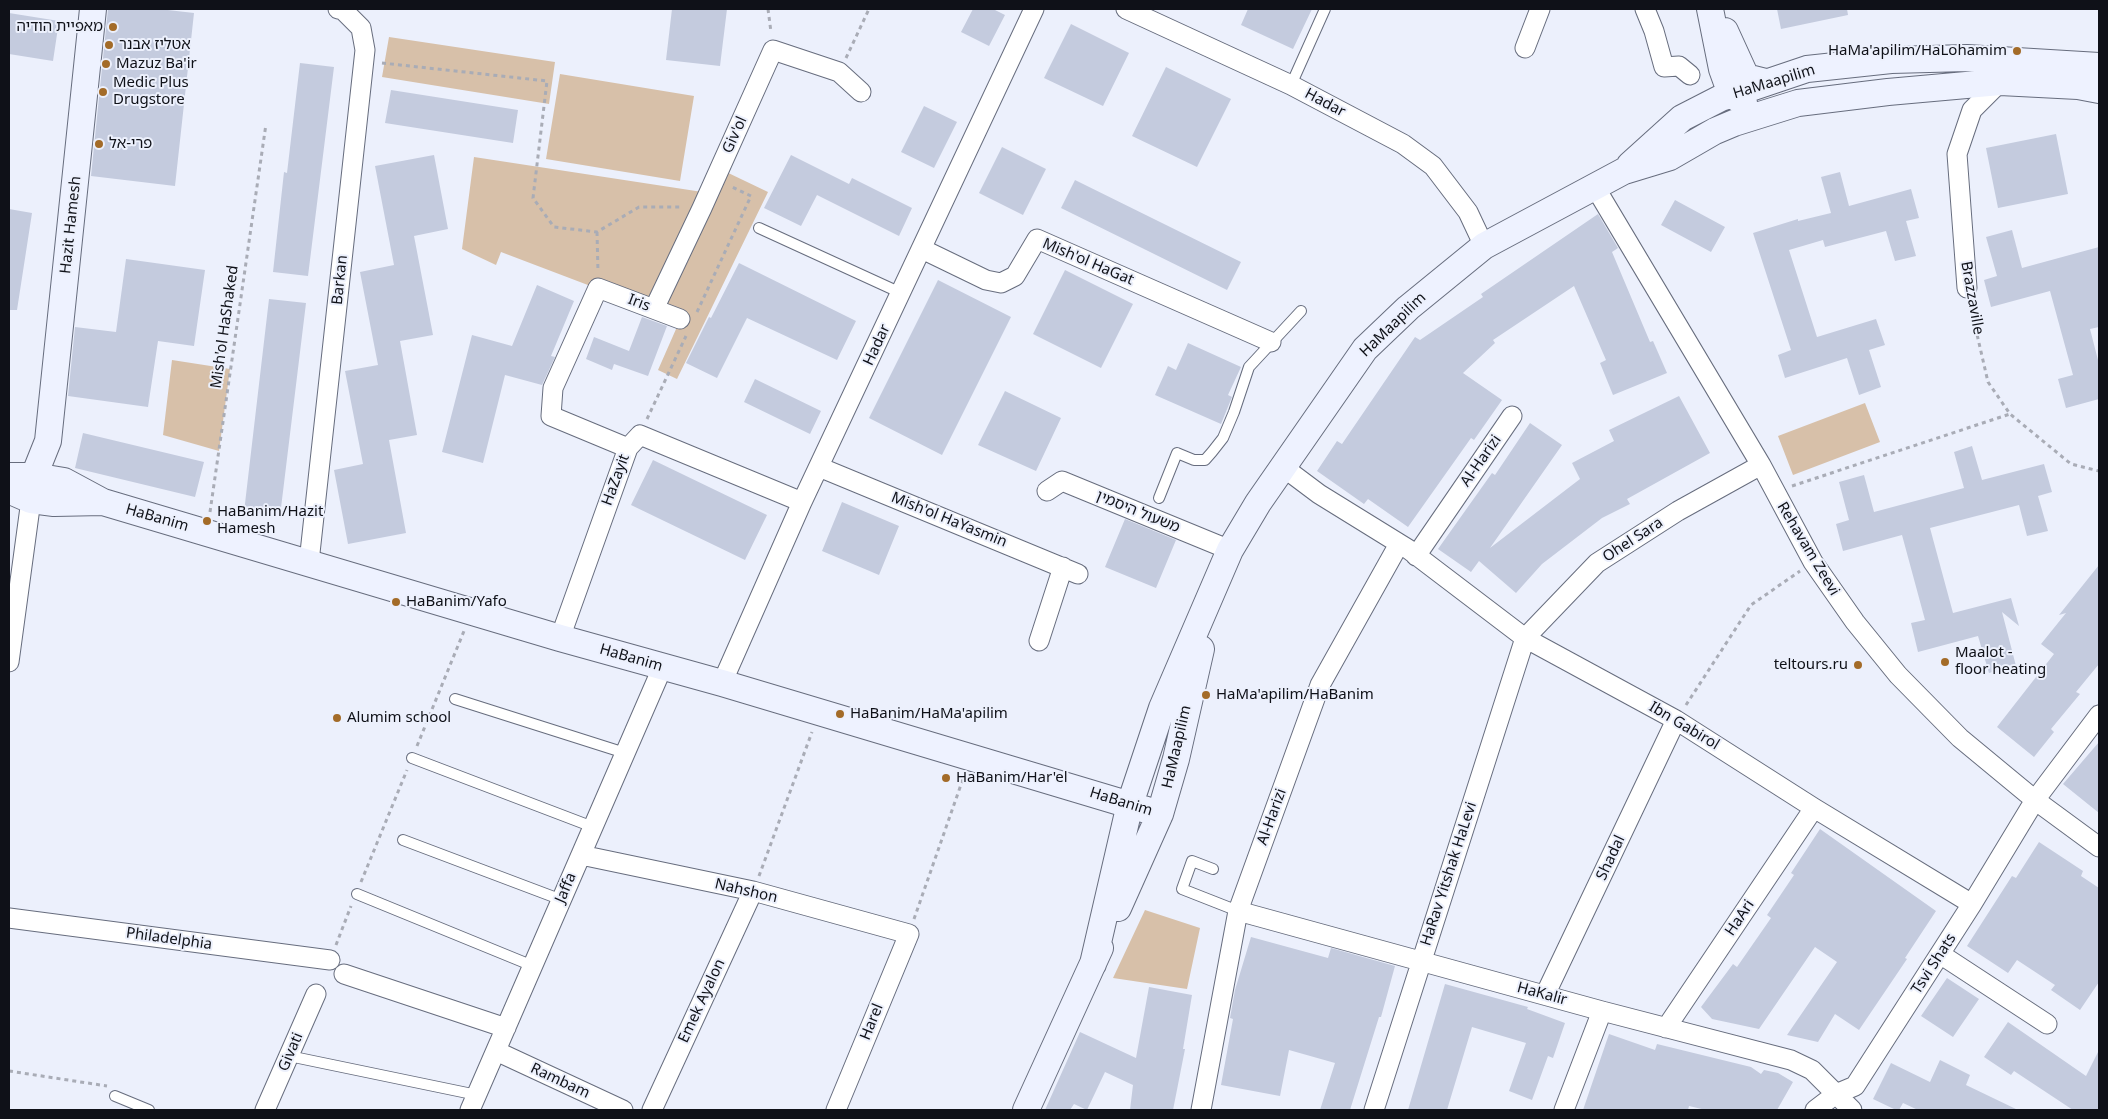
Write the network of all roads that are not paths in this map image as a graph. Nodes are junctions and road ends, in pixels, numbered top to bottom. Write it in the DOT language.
graph roads {
  1 [pos="93,9"];
  2 [pos="338,9"];
  3 [pos="1034,9"];
  4 [pos="1126,9"];
  5 [pos="1325,9"];
  6 [pos="1540,9"];
  7 [pos="1644,9"];
  8 [pos="1710,9"];
  9 [pos="1715,9"];
  10 [pos="1525,48"];
  11 [pos="2099,66"];
  12 [pos="1690,75"];
  13 [pos="1766,82"];
  14 [pos="2000,82"];
  15 [pos="1292,85"];
  16 [pos="2099,90"];
  17 [pos="861,92"];
  18 [pos="1732,94"];
  19 [pos="1770,111"];
  20 [pos="1624,171"];
  21 [pos="1595,186"];
  22 [pos="759,228"];
  23 [pos="1484,246"];
  24 [pos="922,249"];
  25 [pos="1967,288"];
  26 [pos="901,293"];
  27 [pos="654,309"];
  28 [pos="1301,311"];
  29 [pos="688,323"];
  30 [pos="1271,342"];
  31 [pos="1512,416"];
  32 [pos="634,442"];
  33 [pos="1761,465"];
  34 [pos="819,467"];
  35 [pos="1283,467"];
  36 [pos="32,487"];
  37 [pos="1047,491"];
  38 [pos="1159,498"];
  39 [pos="802,502"];
  40 [pos="1399,544"];
  41 [pos="1230,550"];
  42 [pos="1416,556"];
  43 [pos="309,562"];
  44 [pos="1218,577"];
  45 [pos="560,638"];
  46 [pos="1525,638"];
  47 [pos="1038,641"];
  48 [pos="9,662"];
  49 [pos="663,666"];
  50 [pos="722,683"];
  51 [pos="455,699"];
  52 [pos="2099,715"];
  53 [pos="1676,720"];
  54 [pos="625,753"];
  55 [pos="412,758"];
  56 [pos="2035,800"];
  57 [pos="1130,804"];
  58 [pos="1814,808"];
  59 [pos="1160,814"];
  60 [pos="593,826"];
  61 [pos="402,840"];
  62 [pos="2099,847"];
  63 [pos="581,855"];
  64 [pos="1213,869"];
  65 [pos="753,892"];
  66 [pos="357,894"];
  67 [pos="562,900"];
  68 [pos="1972,904"];
  69 [pos="1238,911"];
  70 [pos="9,918"];
  71 [pos="909,934"];
  72 [pos="1940,954"];
  73 [pos="330,960"];
  74 [pos="1421,961"];
  75 [pos="1093,964"];
  76 [pos="532,966"];
  77 [pos="344,974"];
  78 [pos="316,994"];
  79 [pos="1545,996"];
  80 [pos="1602,1011"];
  81 [pos="2047,1024"];
  82 [pos="506,1028"];
  83 [pos="1666,1028"];
  84 [pos="496,1051"];
  85 [pos="289,1056"];
  86 [pos="1836,1094"];
  87 [pos="115,1096"];
  88 [pos="473,1103"];
  89 [pos="149,1110"];
  90 [pos="266,1110"];
  91 [pos="624,1110"];
  92 [pos="652,1110"];
  93 [pos="836,1110"];
  94 [pos="1026,1110"];
  95 [pos="1201,1110"];
  96 [pos="1374,1110"];
  97 [pos="1564,1110"];
  98 [pos="1815,1110"];
  99 [pos="1852,1110"];
  1 -- 36 [label="street, Hazit Hamesh"];
  2 -- 43 [label="street, Barkan"];
  3 -- 24 [label="street, Hadar"];
  4 -- 15 [label="street, Hadar"];
  5 -- 15 [label="lane"];
  6 -- 10 [label="street"];
  7 -- 12 [label="street"];
  8 -- 18 [label="street"];
  9 -- 13 [label="street"];
  11 -- 13 [label="street, HaMaapilim"];
  13 -- 18 [label="street, HaMaapilim"];
  14 -- 16 [label="street, HaMaapilim"];
  14 -- 19 [label="street, HaMaapilim"];
  14 -- 25 [label="street, Brazzaville"];
  15 -- 23 [label="street, Hadar"];
  17 -- 27 [label="street, Giv'ol"];
  18 -- 19 [label="street"];
  18 -- 20 [label="street, HaMaapilim"];
  19 -- 20 [label="street, HaMaapilim"];
  20 -- 21 [label="street, HaMaapilim"];
  21 -- 23 [label="street, HaMaapilim"];
  21 -- 33 [label="street, Rehavam Zeevi"];
  22 -- 26 [label="lane"];
  23 -- 35 [label="street, HaMaapilim"];
  24 -- 26 [label="street, Hadar"];
  24 -- 30 [label="street, Mish'ol HaGat"];
  26 -- 34 [label="street, Hadar"];
  27 -- 29 [label="street, Iris"];
  27 -- 32 [label="street, Iris"];
  28 -- 30 [label="lane"];
  30 -- 38 [label="lane"];
  31 -- 42 [label="street, Al-Harizi"];
  32 -- 39 [label="street"];
  32 -- 45 [label="street, HaZayit"];
  33 -- 46 [label="street, Ohel Sara"];
  33 -- 56 [label="street, Rehavam Zeevi"];
  34 -- 39 [label="street, Hadar"];
  34 -- 47 [label="street, Mish'ol HaYasmin"];
  35 -- 40 [label="street, Ibn Gabirol"];
  35 -- 41 [label="street, HaMaapilim"];
  36 -- 43 [label="street, HaBanim"];
  36 -- 48 [label="street, Hazit Hamesh"];
  37 -- 41 [label="street, משעול היסמין"];
  39 -- 50 [label="street, Hadar"];
  40 -- 42 [label="street, Ibn Gabirol"];
  40 -- 69 [label="street, Al-Harizi"];
  41 -- 44 [label="street, HaMaapilim"];
  42 -- 46 [label="street, Ibn Gabirol"];
  43 -- 45 [label="street, HaBanim"];
  44 -- 57 [label="street, HaMaapilim"];
  44 -- 59 [label="street, HaMaapilim"];
  45 -- 49 [label="street, HaBanim"];
  46 -- 53 [label="street, Ibn Gabirol"];
  46 -- 74 [label="street, HaRav Yitshak HaLevi"];
  49 -- 50 [label="street, HaBanim"];
  49 -- 54 [label="street, Jaffa"];
  50 -- 57 [label="street, HaBanim"];
  51 -- 54 [label="lane"];
  52 -- 56 [label="street, Tsvi Shats"];
  53 -- 58 [label="street, Ibn Gabirol"];
  53 -- 79 [label="street, Shadal"];
  54 -- 60 [label="street, Jaffa"];
  55 -- 60 [label="lane"];
  56 -- 62 [label="street, Rehavam Zeevi"];
  56 -- 68 [label="street, Tsvi Shats"];
  57 -- 59 [label="street, HaBanim"];
  57 -- 75 [label="street, HaMaapilim"];
  58 -- 68 [label="street, Ibn Gabirol"];
  58 -- 83 [label="street, HaAri"];
  59 -- 75 [label="street, HaMaapilim"];
  60 -- 63 [label="street, Jaffa"];
  61 -- 67 [label="lane"];
  63 -- 65 [label="street, Nahshon"];
  63 -- 67 [label="street, Jaffa"];
  64 -- 69 [label="lane"];
  65 -- 71 [label="street, Nahshon"];
  65 -- 92 [label="street, Emek Ayalon"];
  66 -- 76 [label="lane"];
  67 -- 76 [label="street, Jaffa"];
  68 -- 72 [label="street, Tsvi Shats"];
  69 -- 74 [label="street, HaKalir"];
  69 -- 95 [label="street, Al-Harizi"];
  70 -- 73 [label="street, Philadelphia"];
  71 -- 93 [label="street, Harel"];
  72 -- 81 [label="street"];
  72 -- 86 [label="street, Tsvi Shats"];
  74 -- 79 [label="street, HaKalir"];
  74 -- 96 [label="street, HaRav Yitshak HaLevi"];
  75 -- 94 [label="street, HaMaapilim"];
  76 -- 82 [label="street, Jaffa"];
  77 -- 82 [label="street"];
  78 -- 85 [label="street, Givati"];
  79 -- 80 [label="street, HaKalir"];
  80 -- 83 [label="street, HaKalir"];
  80 -- 97 [label="street"];
  82 -- 84 [label="street, Jaffa"];
  83 -- 86 [label="street, HaKalir"];
  84 -- 88 [label="street, Jaffa"];
  84 -- 91 [label="street, Rambam"];
  85 -- 88 [label="lane"];
  85 -- 90 [label="street, Givati"];
  86 -- 98 [label="street, Tsvi Shats"];
  86 -- 99 [label="street, HaKalir"];
  87 -- 89 [label="lane"];
}
